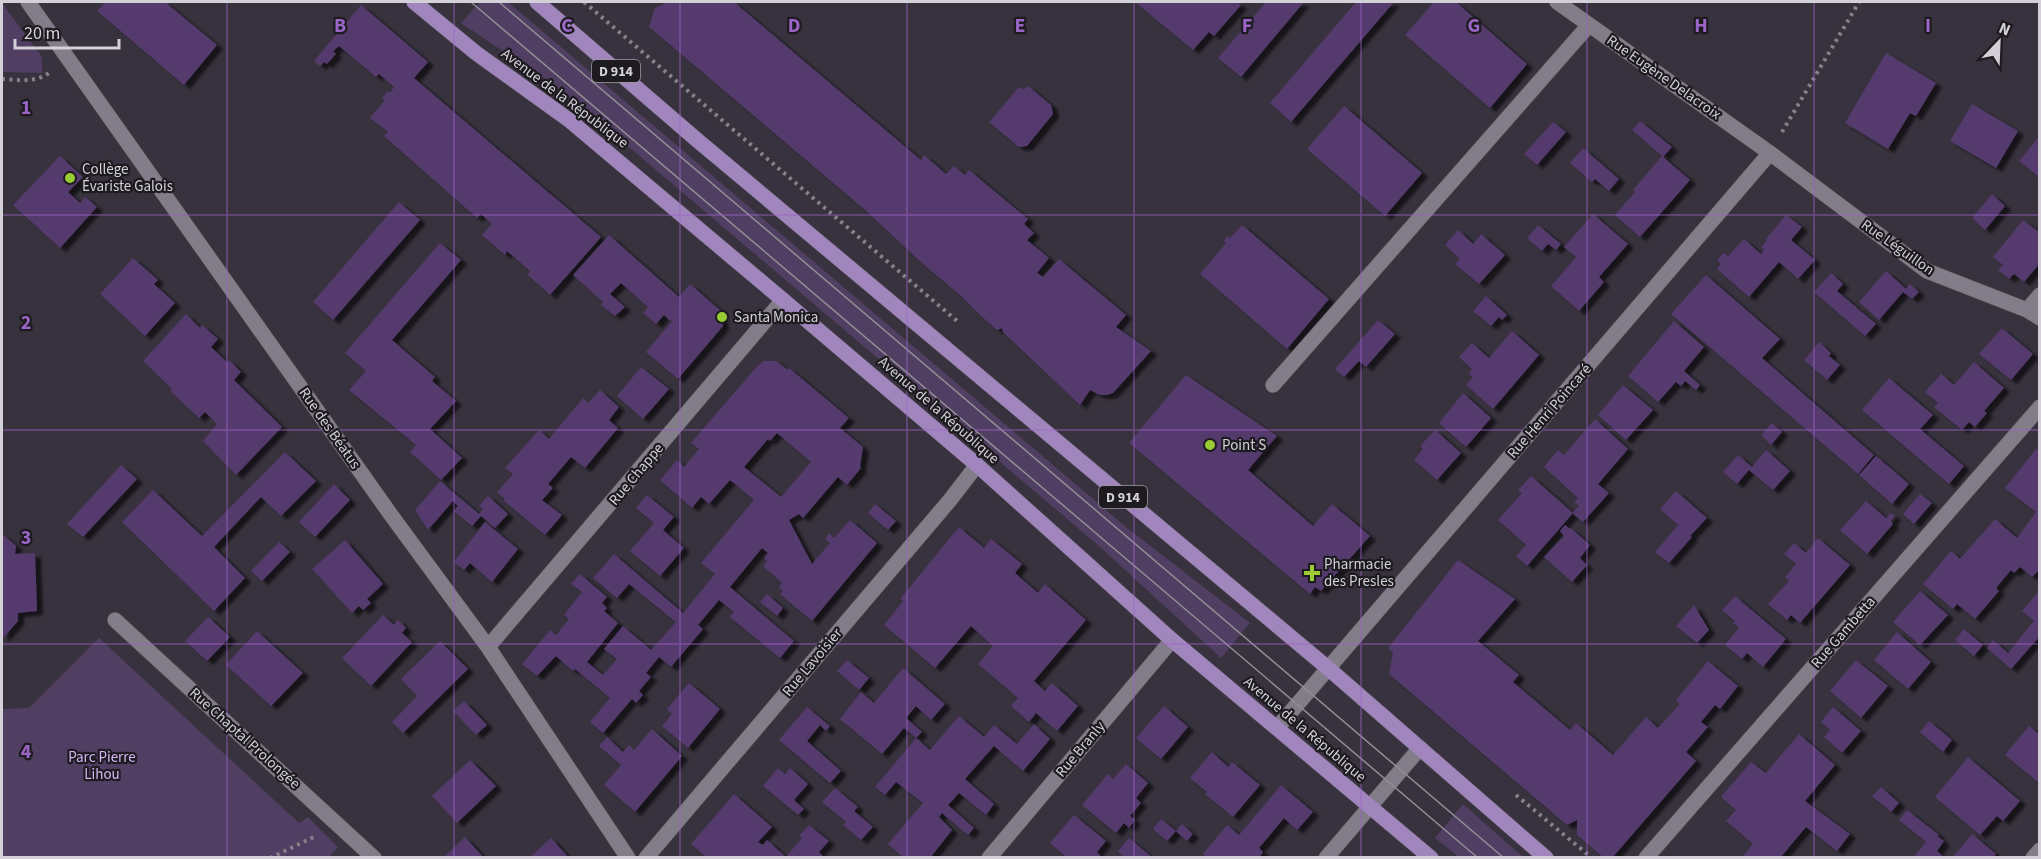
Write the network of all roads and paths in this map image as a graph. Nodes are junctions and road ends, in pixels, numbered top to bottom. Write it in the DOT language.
graph roads {
  1 [pos="28,2"];
  2 [pos="414,2"];
  3 [pos="537,2"];
  4 [pos="1557,2"];
  5 [pos="1859,2"];
  6 [pos="1589,24"];
  7 [pos="68,58"];
  8 [pos="2,79"];
  9 [pos="1770,153"];
  10 [pos="2040,295"];
  11 [pos="783,300"];
  12 [pos="2033,314"];
  13 [pos="1273,385"];
  14 [pos="2040,407"];
  15 [pos="977,465"];
  16 [pos="115,620"];
  17 [pos="1172,640"];
  18 [pos="488,647"];
  19 [pos="1329,669"];
  20 [pos="1277,729"];
  21 [pos="1420,748"];
  22 [pos="1370,807"];
  23 [pos="340,825"];
  24 [pos="2040,850"];
  25 [pos="270,858"];
  26 [pos="374,858"];
  27 [pos="628,858"];
  28 [pos="646,858"];
  29 [pos="989,858"];
  30 [pos="1326,858"];
  31 [pos="1431,858"];
  32 [pos="1546,858"];
  33 [pos="1646,858"];
  34 [pos="2033,858"];
  1 -- 7 [label="street, Rue des Béatus"];
  2 -- 11 [label="main road, Avenue de la République"];
  3 -- 19 [label="main road, D 914"];
  4 -- 6 [label="street, Rue Eugène Delacroix"];
  5 -- 9 [label="path"];
  6 -- 9 [label="street, Rue Eugène Delacroix"];
  6 -- 13 [label="street"];
  7 -- 8 [label="path"];
  7 -- 18 [label="street, Rue des Béatus"];
  9 -- 12 [label="street, Rue Léguillon"];
  9 -- 19 [label="street, Rue Henri Poincaré"];
  10 -- 12 [label="street"];
  11 -- 15 [label="main road, Avenue de la République"];
  11 -- 18 [label="street, Rue Chappe"];
  14 -- 33 [label="street, Rue Gambetta"];
  15 -- 17 [label="main road, Avenue de la République"];
  15 -- 28 [label="street, Rue Lavoisier"];
  16 -- 23 [label="street, Rue Chaptal Prolongée"];
  17 -- 20 [label="main road, Avenue de la République"];
  17 -- 29 [label="street, Rue Branly"];
  18 -- 27 [label="street, Rue des Béatus"];
  19 -- 20 [label="street, Rue Henri Poincaré"];
  19 -- 21 [label="main road, D 914"];
  20 -- 22 [label="main road, Avenue de la République"];
  21 -- 22 [label="street"];
  21 -- 32 [label="main road, D 914"];
  22 -- 30 [label="street"];
  22 -- 31 [label="main road, Avenue de la République"];
  23 -- 25 [label="path"];
  23 -- 26 [label="street, Rue Chaptal Prolongée"];
  24 -- 34 [label="street"];
}
